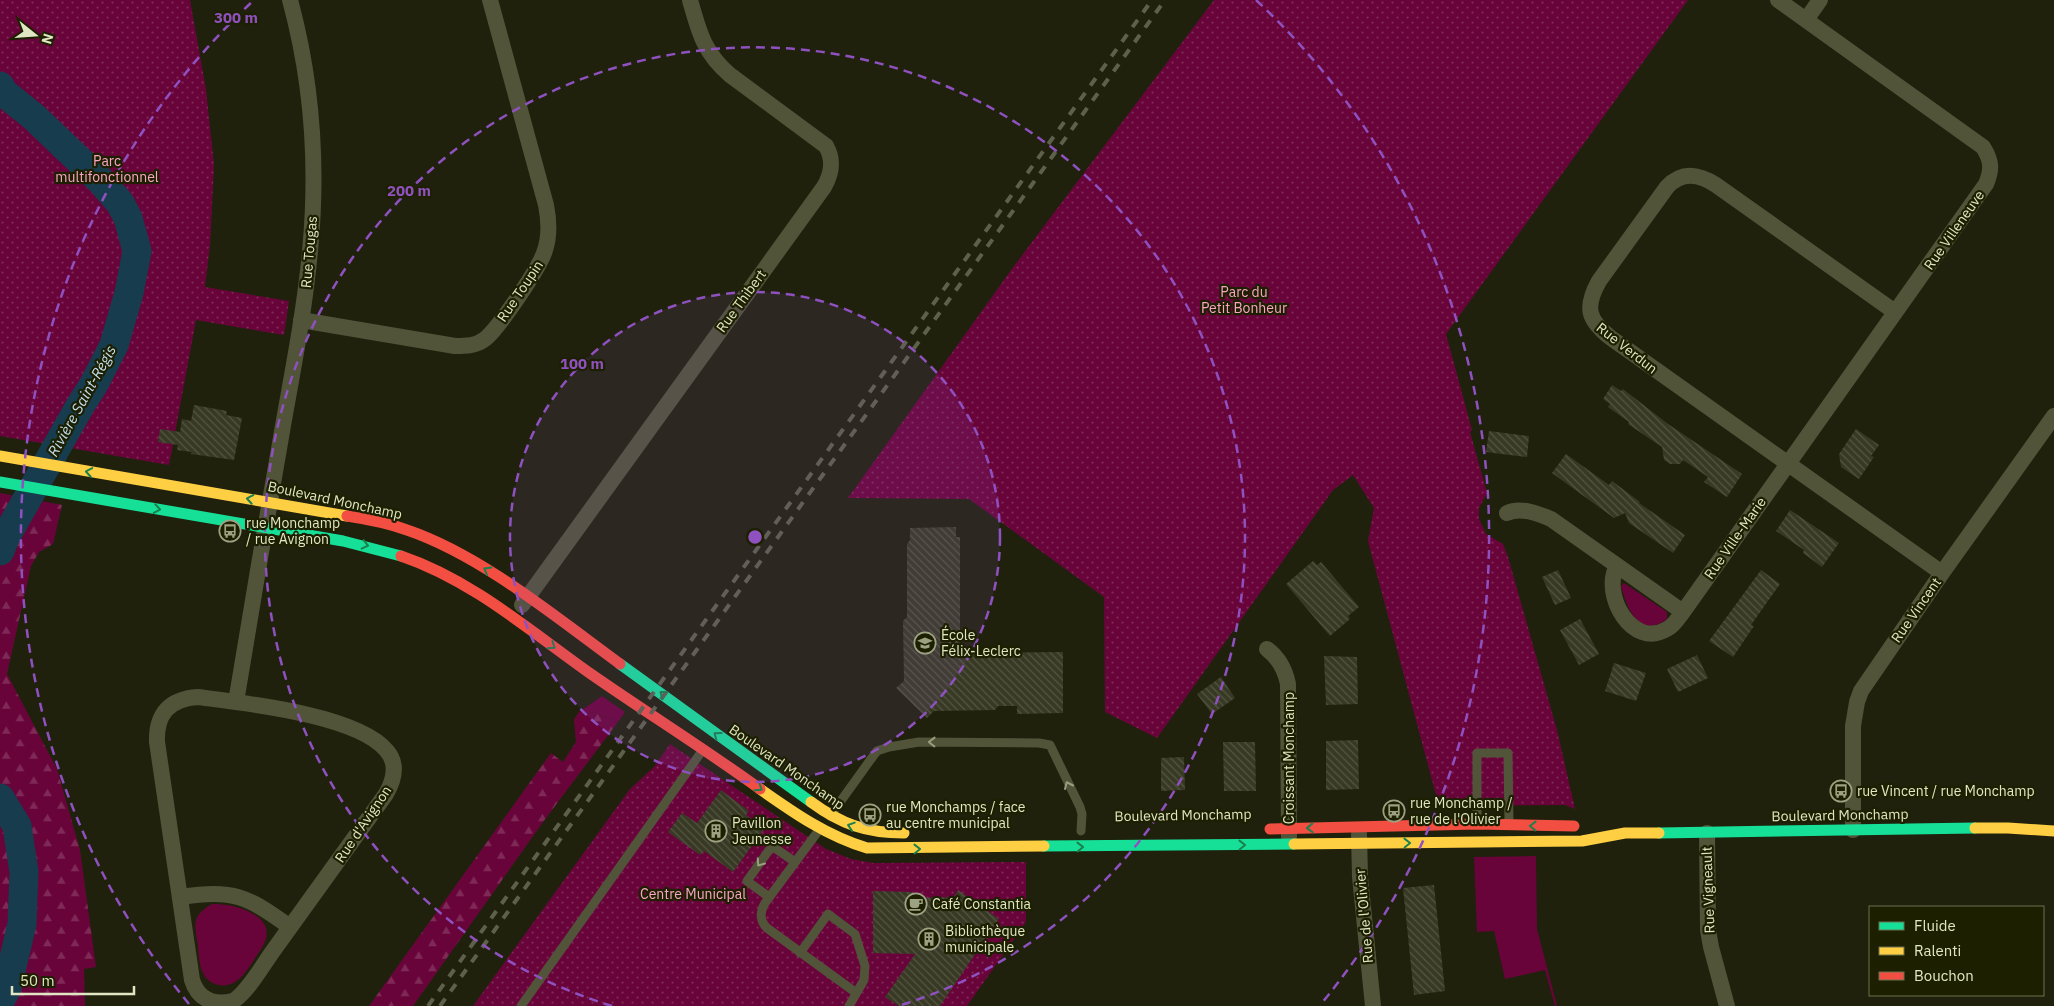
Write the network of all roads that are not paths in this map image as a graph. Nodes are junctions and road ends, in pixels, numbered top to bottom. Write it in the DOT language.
graph roads {
  1 [pos="290,0"];
  2 [pos="490,0"];
  3 [pos="690,0"];
  4 [pos="1778,0"];
  5 [pos="1820,0"];
  6 [pos="1806,20"];
  7 [pos="1895,312"];
  8 [pos="301,320"];
  9 [pos="2054,416"];
  10 [pos="0,456"];
  11 [pos="1788,464"];
  12 [pos="0,482"];
  13 [pos="270,502"];
  14 [pos="1506,513"];
  15 [pos="265,527"];
  16 [pos="1617,566"];
  17 [pos="1942,573"];
  18 [pos="528,597"];
  19 [pos="1682,612"];
  20 [pos="512,618"];
  21 [pos="1267,649"];
  22 [pos="236,702"];
  23 [pos="702,750"];
  24 [pos="830,816"];
  25 [pos="1477,824"];
  26 [pos="1509,825"];
  27 [pos="1359,826"];
  28 [pos="820,829"];
  29 [pos="1258,829"];
  30 [pos="1852,830"];
  31 [pos="1081,831"];
  32 [pos="2054,831"];
  33 [pos="913,833"];
  34 [pos="1707,833"];
  35 [pos="1625,834"];
  36 [pos="1289,836"];
  37 [pos="1358,844"];
  38 [pos="795,862"];
  39 [pos="769,897"];
  40 [pos="180,898"];
  41 [pos="290,926"];
  42 [pos="800,953"];
  43 [pos="856,992"];
  44 [pos="521,1006"];
  45 [pos="849,1006"];
  46 [pos="1373,1006"];
  47 [pos="1727,1006"];
  1 -- 8 [label="street, Rue Tougas"];
  2 -- 8 [label="street, Rue Toupin"];
  3 -- 18 [label="street, Rue Thibert"];
  4 -- 6 [label="street, Rue Villeneuve"];
  5 -- 6 [label="street"];
  6 -- 7 [label="street, Rue Villeneuve"];
  7 -- 11 [label="street, Rue Villeneuve"];
  7 -- 11 [label="street, Rue Verdun"];
  8 -- 13 [label="street, Rue Tougas"];
  9 -- 17 [label="street, Rue Vincent"];
  13 -- 10 [label="street, Boulevard Monchamp, one-way"];
  11 -- 17 [label="street, Rue Verdun"];
  11 -- 19 [label="street, Rue Ville-Marie"];
  12 -- 15 [label="street, Boulevard Monchamp, one-way"];
  13 -- 15 [label="street"];
  18 -- 13 [label="street, Boulevard Monchamp, one-way"];
  14 -- 16 [label="street"];
  15 -- 20 [label="street, Boulevard Monchamp, one-way"];
  15 -- 22 [label="street"];
  16 -- 19 [label="street"];
  16 -- 19 [label="street, Rue Ville-Marie"];
  17 -- 30 [label="street, Rue Vincent"];
  18 -- 20 [label="street, Rue Thibert"];
  24 -- 18 [label="street, Boulevard Monchamp, one-way"];
  20 -- 23 [label="street, Boulevard Monchamp, one-way"];
  21 -- 36 [label="street, Croissant Monchamp"];
  22 -- 40 [label="street, Rue d'Avignon"];
  22 -- 41 [label="street, Rue d'Avignon"];
  23 -- 28 [label="street, Boulevard Monchamp, one-way"];
  23 -- 44 [label="lane"];
  24 -- 28 [label="lane"];
  31 -- 24 [label="lane, one-way"];
  33 -- 24 [label="street, Boulevard Monchamp, one-way"];
  25 -- 26 [label="street, Boulevard Monchamp"];
  25 -- 26 [label="lane"];
  25 -- 27 [label="street, Boulevard Monchamp"];
  35 -- 26 [label="street, Boulevard Monchamp, one-way"];
  27 -- 36 [label="street, Boulevard Monchamp, one-way"];
  27 -- 37 [label="street, Rue de l'Olivier"];
  28 -- 36 [label="street, Boulevard Monchamp, one-way"];
  28 -- 38 [label="lane"];
  29 -- 36 [label="street, Boulevard Monchamp"];
  30 -- 32 [label="street, Boulevard Monchamp"];
  30 -- 34 [label="street, Boulevard Monchamp"];
  34 -- 35 [label="street, Boulevard Monchamp"];
  34 -- 47 [label="street, Rue Vigneault"];
  37 -- 35 [label="street, Boulevard Monchamp, one-way"];
  36 -- 37 [label="street, Boulevard Monchamp"];
  37 -- 46 [label="street, Rue de l'Olivier"];
  38 -- 39 [label="lane"];
  38 -- 39 [label="lane, one-way"];
  39 -- 42 [label="lane"];
  40 -- 41 [label="street"];
  40 -- 41 [label="street, Rue d'Avignon"];
  42 -- 43 [label="lane"];
  42 -- 43 [label="lane"];
  43 -- 45 [label="lane"];
}
